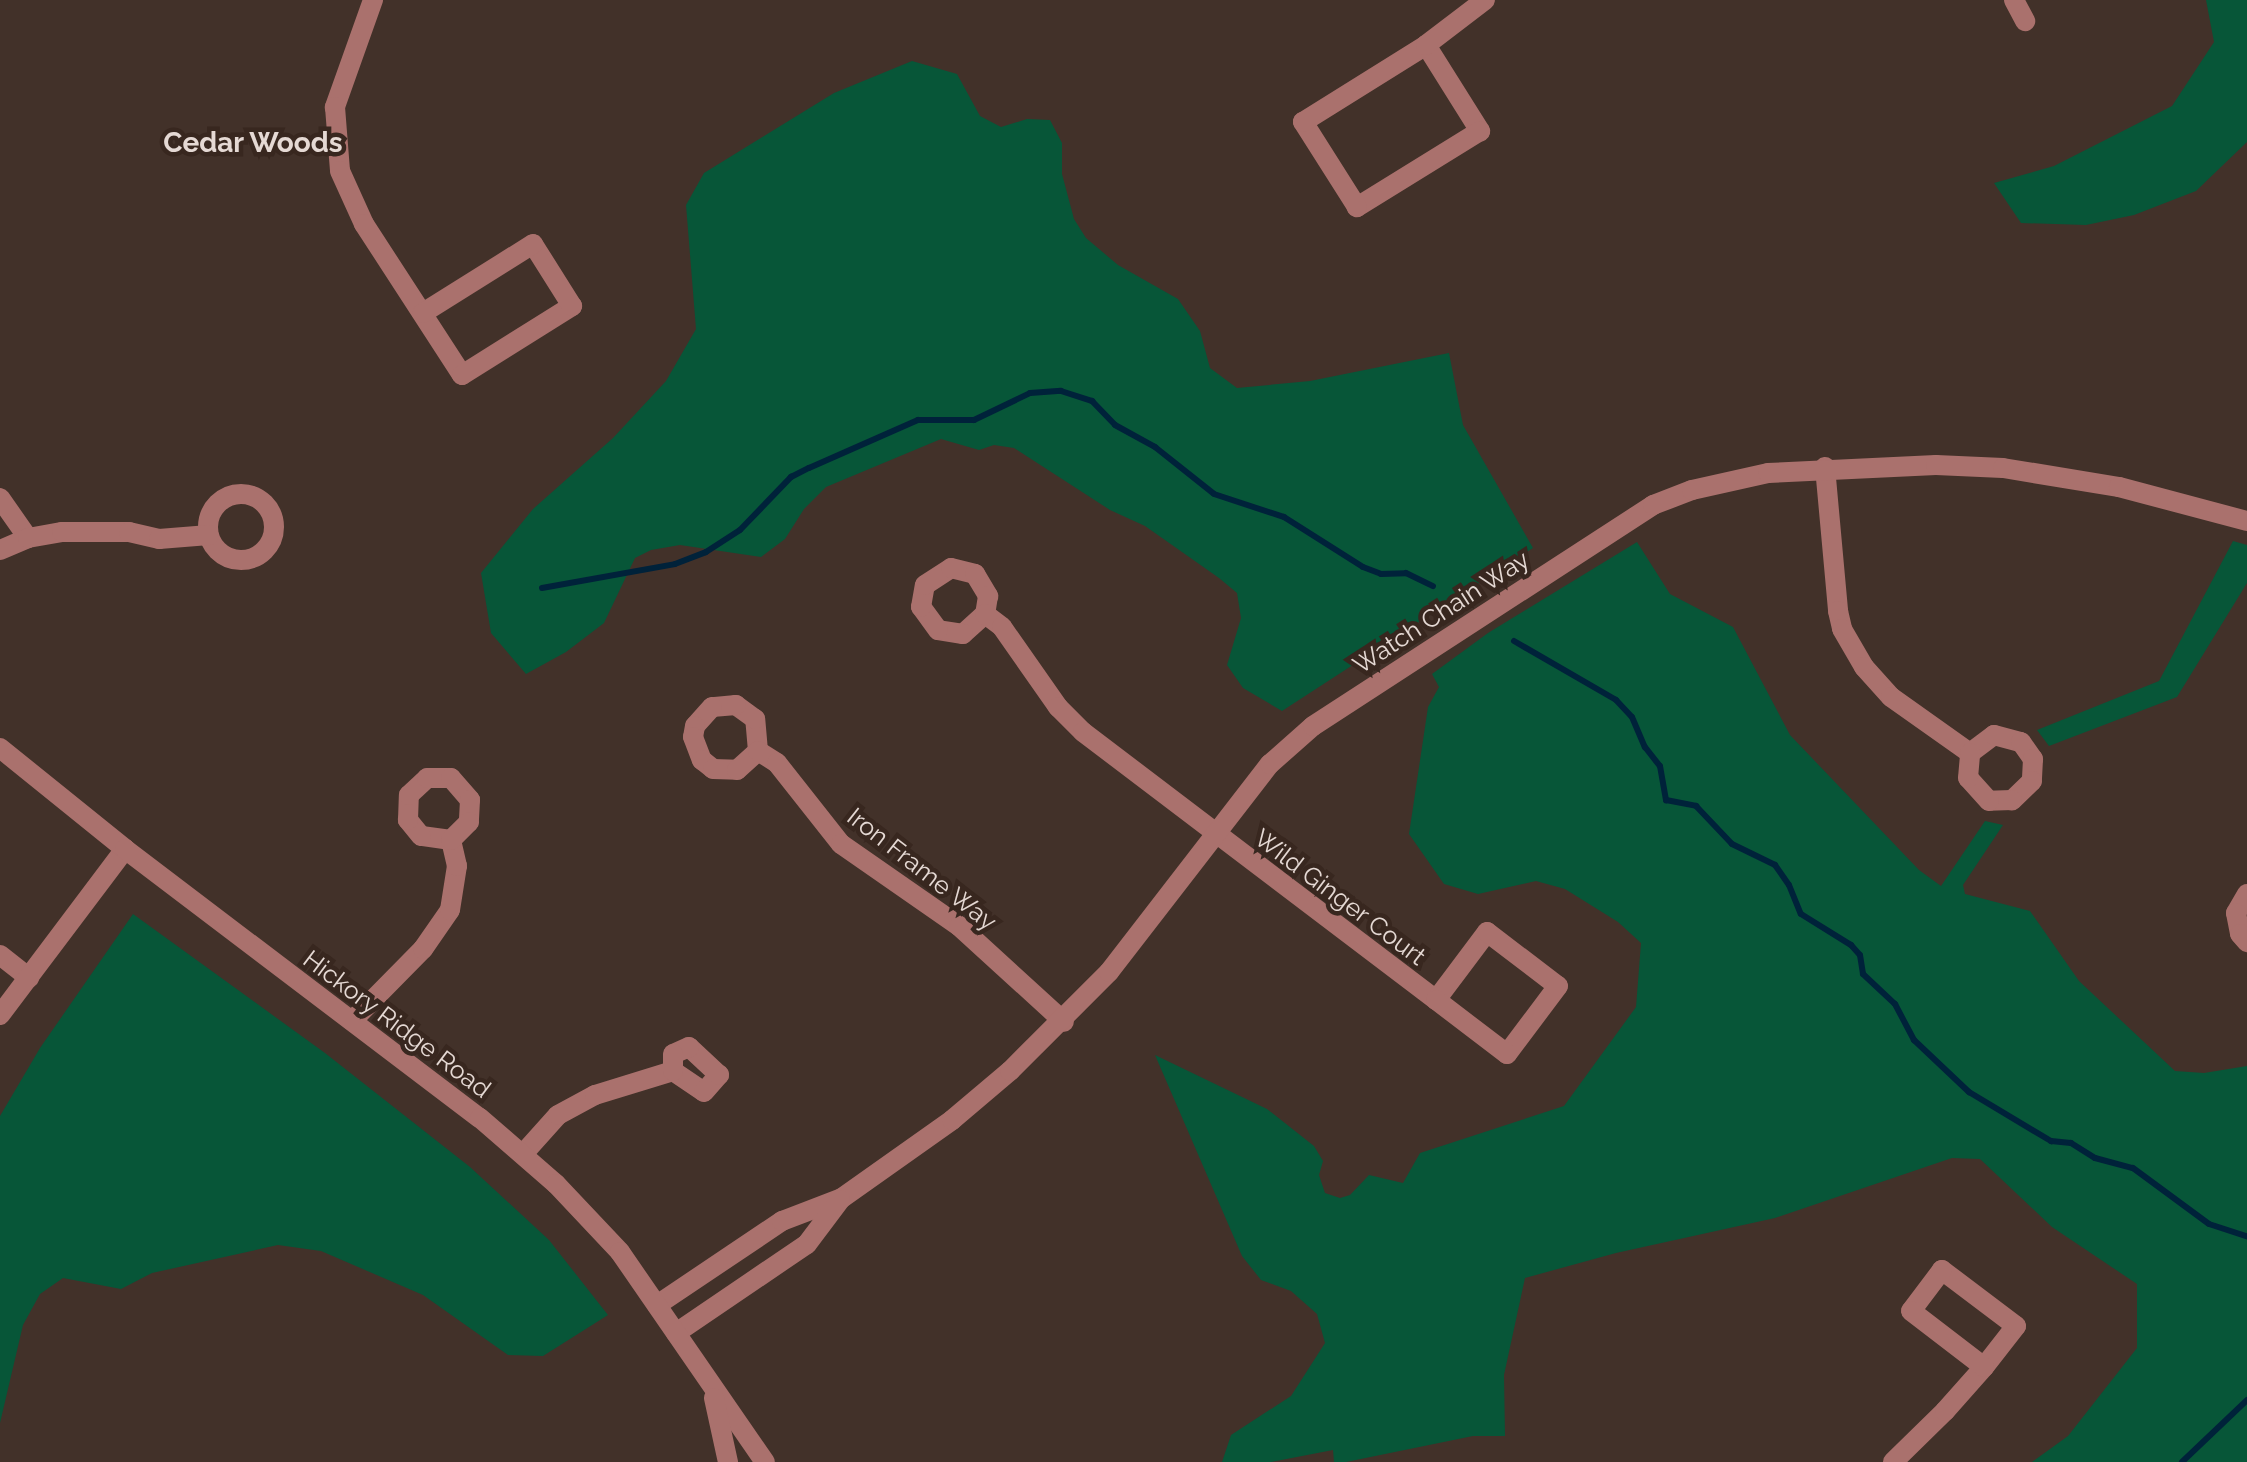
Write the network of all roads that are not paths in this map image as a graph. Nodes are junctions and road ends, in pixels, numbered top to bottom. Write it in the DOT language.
graph roads {
  1 [pos="373,0"];
  2 [pos="1485,0"];
  3 [pos="2014,0"];
  4 [pos="2025,21"];
  5 [pos="1426,45"];
  6 [pos="423,314"];
  7 [pos="1825,466"];
  8 [pos="0,498"];
  9 [pos="2245,515"];
  10 [pos="209,535"];
  11 [pos="28,538"];
  12 [pos="0,550"];
  13 [pos="985,614"];
  14 [pos="0,748"];
  15 [pos="758,751"];
  16 [pos="1970,753"];
  17 [pos="1215,834"];
  18 [pos="450,840"];
  19 [pos="125,850"];
  20 [pos="2247,894"];
  21 [pos="2247,942"];
  22 [pos="0,954"];
  23 [pos="29,978"];
  24 [pos="1436,1000"];
  25 [pos="0,1015"];
  26 [pos="352,1021"];
  27 [pos="1064,1022"];
  28 [pos="673,1071"];
  29 [pos="523,1154"];
  30 [pos="842,1198"];
  31 [pos="657,1305"];
  32 [pos="676,1333"];
  33 [pos="1984,1367"];
  34 [pos="712,1391"];
  35 [pos="728,1462"];
  36 [pos="765,1462"];
  37 [pos="1893,1462"];
  1 -- 6 [label="street"];
  2 -- 5 [label="street"];
  3 -- 4 [label="street"];
  5 -- 5 [label="street"];
  6 -- 6 [label="street"];
  7 -- 9 [label="street, Watch Chain Way"];
  7 -- 16 [label="street"];
  7 -- 17 [label="street, Watch Chain Way"];
  8 -- 11 [label="street"];
  10 -- 11 [label="street"];
  11 -- 12 [label="street"];
  13 -- 17 [label="street, Wild Ginger Court"];
  14 -- 19 [label="street, Hickory Ridge Road"];
  15 -- 27 [label="street, Iron Frame Way"];
  17 -- 24 [label="street, Wild Ginger Court"];
  17 -- 27 [label="street, Watch Chain Way"];
  18 -- 26 [label="street"];
  19 -- 23 [label="street"];
  19 -- 26 [label="street, Hickory Ridge Road"];
  20 -- 21 [label="street"];
  22 -- 23 [label="street"];
  23 -- 25 [label="street"];
  24 -- 24 [label="street, Wild Ginger Court"];
  26 -- 29 [label="street, Hickory Ridge Road"];
  27 -- 30 [label="street, Watch Chain Way"];
  28 -- 29 [label="street"];
  29 -- 31 [label="street, Hickory Ridge Road"];
  30 -- 31 [label="street, Watch Chain Way"];
  30 -- 32 [label="street, Watch Chain Way"];
  31 -- 32 [label="street, Hickory Ridge Road"];
  32 -- 34 [label="street, Hickory Ridge Road"];
  33 -- 33 [label="street"];
  33 -- 37 [label="street"];
  34 -- 35 [label="street, Hickory Ridge Road"];
  34 -- 36 [label="street, Hickory Ridge Road"];
}
